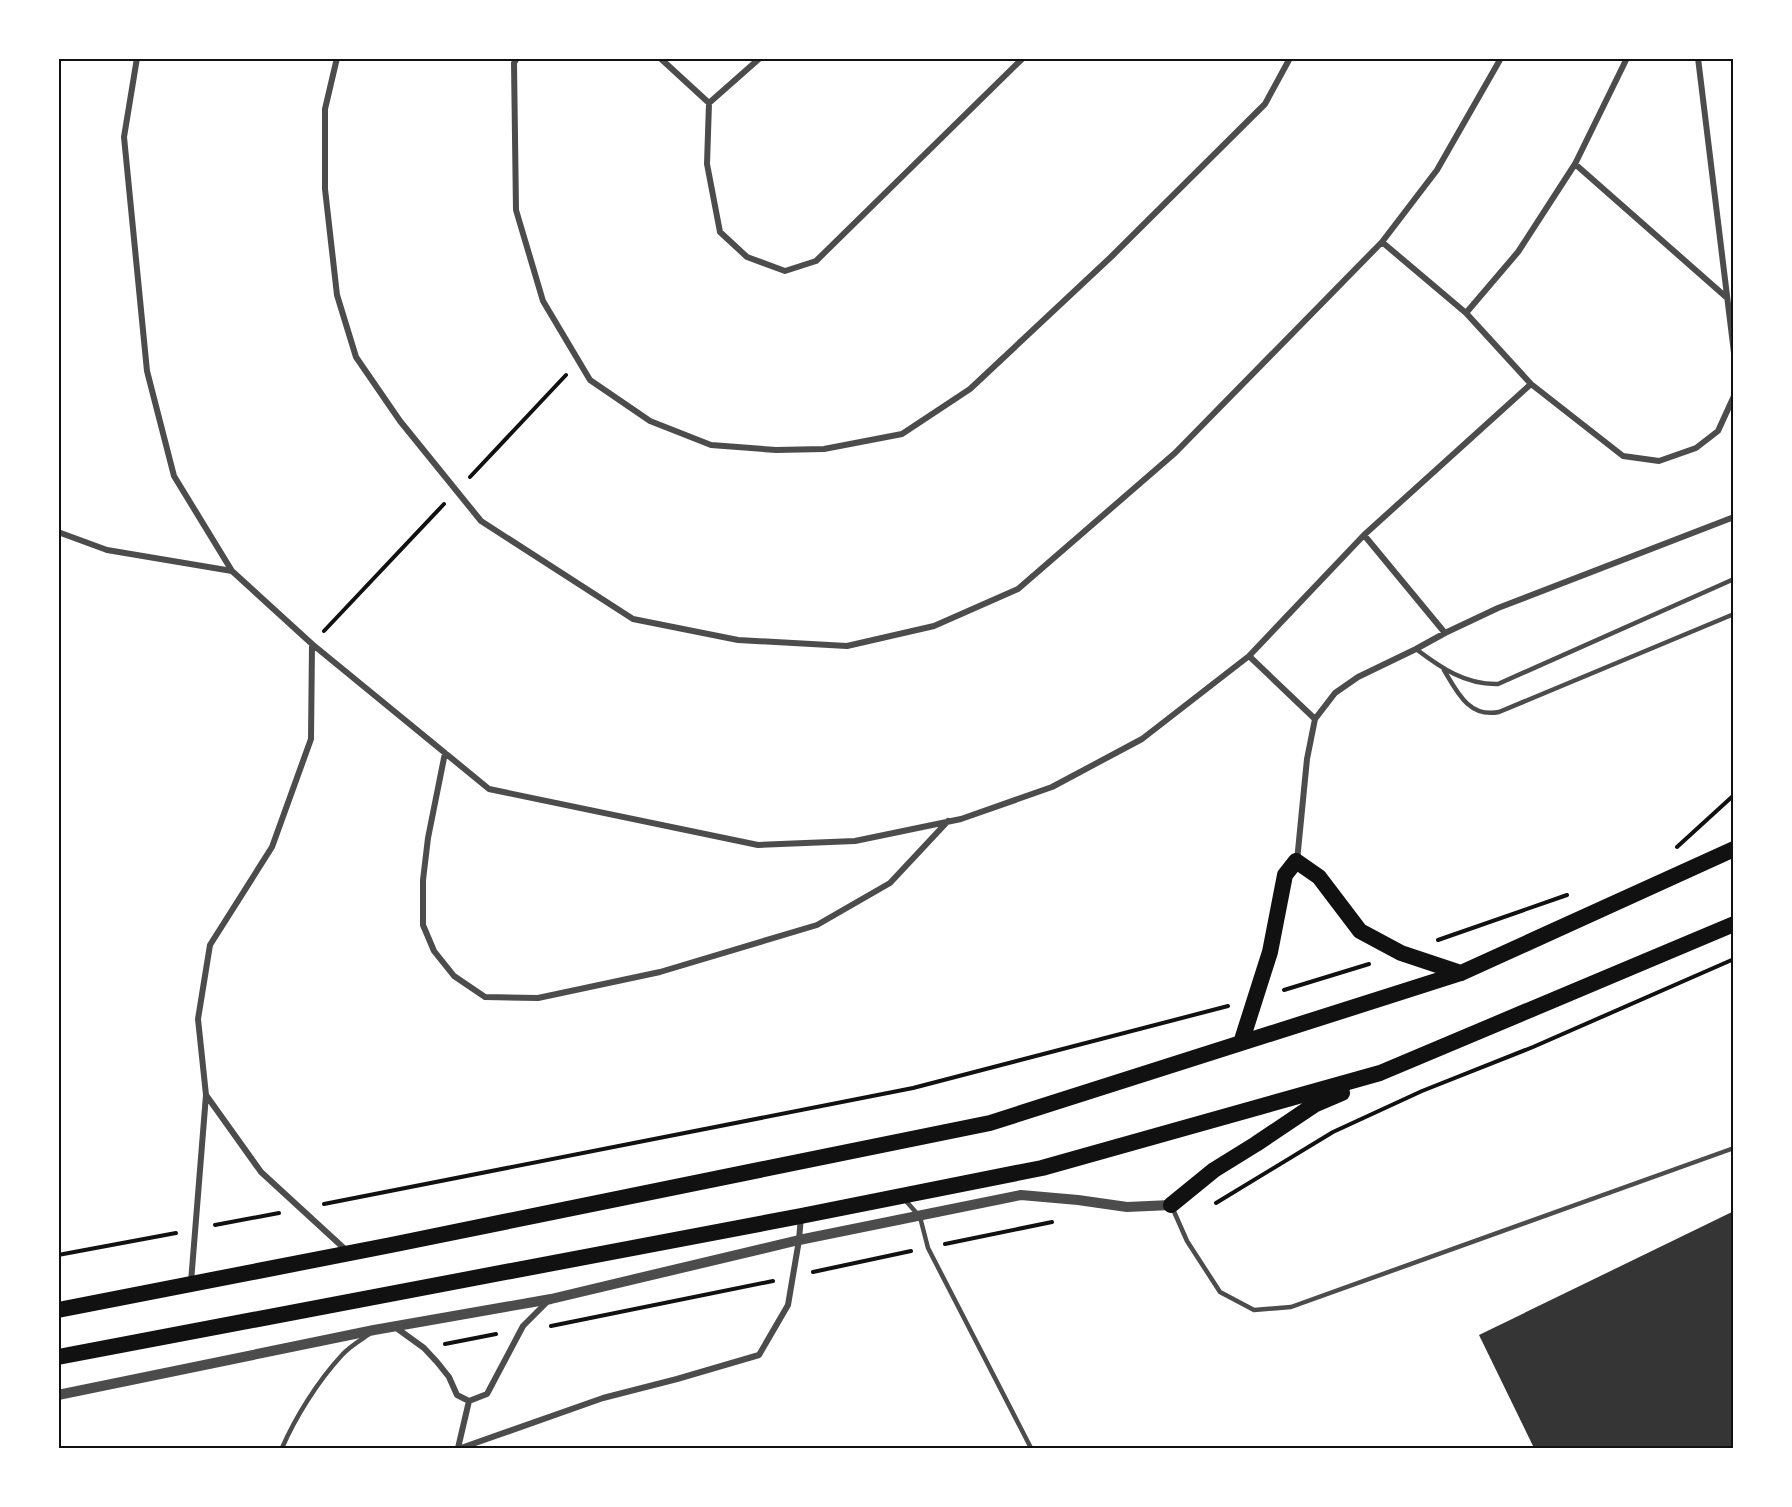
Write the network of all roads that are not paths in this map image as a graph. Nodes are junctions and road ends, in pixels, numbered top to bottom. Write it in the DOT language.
graph roads {
  1 [pos="137,58"];
  2 [pos="337,58"];
  3 [pos="517,58"];
  4 [pos="660,58"];
  5 [pos="760,58"];
  6 [pos="1023,58"];
  7 [pos="1290,58"];
  8 [pos="1501,58"];
  9 [pos="1627,58"];
  10 [pos="1698,58"];
  11 [pos="709,104"];
  12 [pos="1575,164"];
  13 [pos="1382,242"];
  14 [pos="1726,297"];
  15 [pos="1466,313"];
  16 [pos="1734,353"];
  17 [pos="1531,384"];
  18 [pos="1734,396"];
  19 [pos="1734,517"];
  20 [pos="58,532"];
  21 [pos="1364,536"];
  22 [pos="232,571"];
  23 [pos="1734,579"];
  24 [pos="1734,614"];
  25 [pos="1445,633"];
  26 [pos="312,644"];
  27 [pos="1416,649"];
  28 [pos="1249,656"];
  29 [pos="1444,670"];
  30 [pos="1315,719"];
  31 [pos="445,753"];
  32 [pos="949,821"];
  33 [pos="1734,849"];
  34 [pos="1296,861"];
  35 [pos="1734,924"];
  36 [pos="1461,973"];
  37 [pos="1241,1043"];
  38 [pos="1380,1073"];
  39 [pos="206,1095"];
  40 [pos="1734,1148"];
  41 [pos="898,1197"];
  42 [pos="1171,1205"];
  43 [pos="801,1216"];
  44 [pos="920,1216"];
  45 [pos="799,1240"];
  46 [pos="350,1253"];
  47 [pos="191,1284"];
  48 [pos="551,1299"];
  49 [pos="58,1310"];
  50 [pos="394,1327"];
  51 [pos="374,1330"];
  52 [pos="58,1357"];
  53 [pos="58,1395"];
  54 [pos="469,1401"];
  55 [pos="282,1449"];
  56 [pos="459,1449"];
  57 [pos="1031,1449"];
  1 -- 22 [label="street"];
  2 -- 13 [label="street"];
  3 -- 7 [label="street"];
  4 -- 11 [label="street"];
  5 -- 11 [label="street"];
  6 -- 11 [label="street"];
  8 -- 13 [label="street"];
  9 -- 12 [label="street"];
  10 -- 14 [label="street"];
  12 -- 14 [label="street"];
  12 -- 15 [label="street"];
  13 -- 15 [label="street"];
  14 -- 16 [label="street"];
  15 -- 17 [label="street"];
  17 -- 18 [label="street"];
  17 -- 21 [label="street"];
  19 -- 25 [label="street"];
  20 -- 22 [label="street"];
  21 -- 25 [label="street"];
  21 -- 28 [label="street"];
  22 -- 26 [label="street"];
  23 -- 29 [label="lane"];
  24 -- 29 [label="lane"];
  25 -- 27 [label="street"];
  26 -- 31 [label="street"];
  26 -- 39 [label="street"];
  27 -- 29 [label="lane"];
  27 -- 30 [label="street"];
  28 -- 30 [label="street"];
  28 -- 32 [label="street"];
  30 -- 34 [label="street"];
  31 -- 32 [label="street"];
  31 -- 32 [label="street"];
  33 -- 36 [label="highway"];
  34 -- 36 [label="highway"];
  34 -- 37 [label="highway"];
  35 -- 38 [label="highway"];
  36 -- 37 [label="highway"];
  37 -- 46 [label="highway"];
  38 -- 41 [label="highway"];
  38 -- 42 [label="highway"];
  39 -- 46 [label="street"];
  39 -- 47 [label="street"];
  40 -- 42 [label="lane"];
  41 -- 43 [label="highway"];
  41 -- 44 [label="lane"];
  42 -- 44 [label="street"];
  43 -- 45 [label="street"];
  43 -- 52 [label="highway"];
  44 -- 45 [label="street"];
  44 -- 57 [label="lane"];
  45 -- 48 [label="street"];
  45 -- 56 [label="street"];
  46 -- 47 [label="highway"];
  47 -- 49 [label="highway"];
  48 -- 50 [label="street"];
  48 -- 54 [label="street"];
  50 -- 51 [label="street"];
  50 -- 54 [label="street"];
  51 -- 53 [label="street"];
  51 -- 55 [label="lane"];
  54 -- 56 [label="street"];
}
